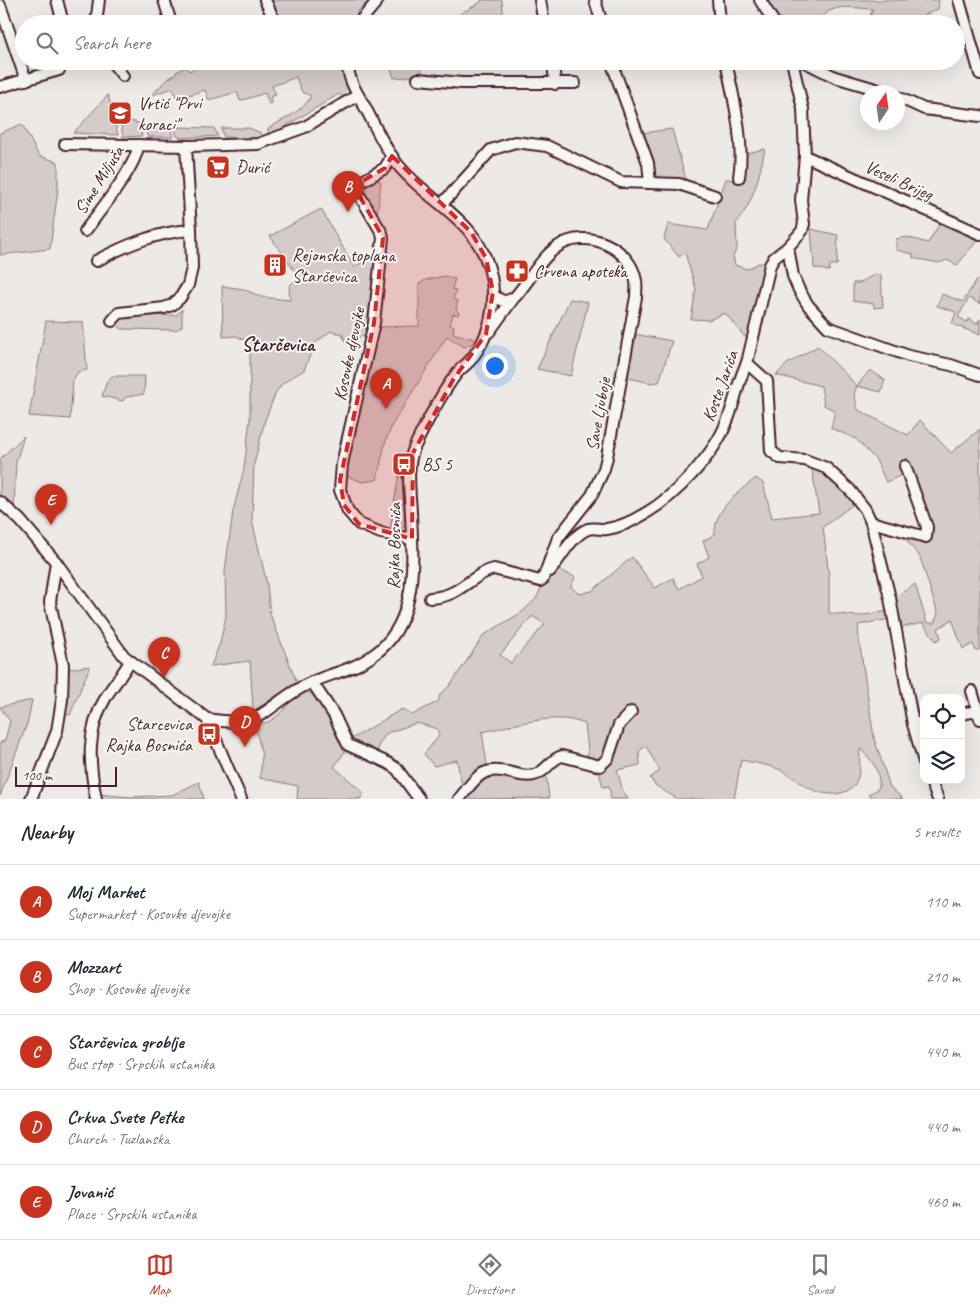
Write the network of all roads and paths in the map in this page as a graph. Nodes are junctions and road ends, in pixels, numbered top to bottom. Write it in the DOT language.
graph roads {
  1 [pos="57,0"];
  2 [pos="99,0"];
  3 [pos="164,0"];
  4 [pos="265,0"];
  5 [pos="378,0"];
  6 [pos="540,0"];
  7 [pos="595,0"];
  8 [pos="718,0"];
  9 [pos="760,0"];
  10 [pos="959,0"];
  11 [pos="0,5"];
  12 [pos="61,15"];
  13 [pos="97,15"];
  14 [pos="169,15"];
  15 [pos="272,15"];
  16 [pos="366,15"];
  17 [pos="542,15"];
  18 [pos="599,15"];
  19 [pos="719,15"];
  20 [pos="769,15"];
  21 [pos="963,15"];
  22 [pos="965,21"];
  23 [pos="15,48"];
  24 [pos="23,70"];
  25 [pos="59,70"];
  26 [pos="118,70"];
  27 [pos="348,70"];
  28 [pos="554,70"];
  29 [pos="614,70"];
  30 [pos="727,70"];
  31 [pos="794,70"];
  32 [pos="822,70"];
  33 [pos="980,74"];
  34 [pos="123,76"];
  35 [pos="418,79"];
  36 [pos="26,80"];
  37 [pos="575,83"];
  38 [pos="555,84"];
  39 [pos="863,85"];
  40 [pos="0,87"];
  41 [pos="358,95"];
  42 [pos="905,100"];
  43 [pos="980,116"];
  44 [pos="65,144"];
  45 [pos="138,146"];
  46 [pos="186,146"];
  47 [pos="392,156"];
  48 [pos="805,156"];
  49 [pos="739,177"];
  50 [pos="650,183"];
  51 [pos="715,196"];
  52 [pos="442,204"];
  53 [pos="191,230"];
  54 [pos="86,231"];
  55 [pos="980,234"];
  56 [pos="788,247"];
  57 [pos="96,262"];
  58 [pos="493,294"];
  59 [pos="515,297"];
  60 [pos="112,321"];
  61 [pos="486,334"];
  62 [pos="747,363"];
  63 [pos="980,375"];
  64 [pos="906,466"];
  65 [pos="0,502"];
  66 [pos="871,522"];
  67 [pos="412,539"];
  68 [pos="56,562"];
  69 [pos="546,572"];
  70 [pos="430,598"];
  71 [pos="130,661"];
  72 [pos="312,682"];
  73 [pos="972,691"];
  74 [pos="631,712"];
  75 [pos="965,714"];
  76 [pos="979,715"];
  77 [pos="207,719"];
  78 [pos="918,723"];
  79 [pos="920,739"];
  80 [pos="932,784"];
  81 [pos="31,799"];
  82 [pos="96,799"];
  83 [pos="241,799"];
  84 [pos="419,799"];
  85 [pos="459,799"];
  86 [pos="938,799"];
  1 -- 12 [label="street"];
  2 -- 13 [label="street"];
  3 -- 14 [label="street"];
  4 -- 15 [label="street"];
  5 -- 16 [label="street"];
  6 -- 17 [label="street"];
  7 -- 18 [label="street"];
  8 -- 19 [label="street"];
  9 -- 20 [label="street"];
  10 -- 21 [label="street"];
  11 -- 23 [label="street"];
  22 -- 33 [label="street"];
  24 -- 36 [label="street"];
  25 -- 36 [label="street"];
  26 -- 34 [label="street"];
  27 -- 41 [label="street"];
  28 -- 38 [label="street"];
  29 -- 50 [label="street"];
  30 -- 49 [label="street"];
  31 -- 48 [label="street, Koste Jarića"];
  32 -- 39 [label="street"];
  35 -- 38 [label="street"];
  36 -- 40 [label="street"];
  37 -- 38 [label="street"];
  41 -- 46 [label="street, Sime Miljuša"];
  41 -- 47 [label="street"];
  42 -- 43 [label="street"];
  44 -- 45 [label="street, Sime Miljuša"];
  45 -- 46 [label="street, Sime Miljuša"];
  45 -- 54 [label="street, Sime Miljuša"];
  46 -- 53 [label="street"];
  47 -- 52 [label="street"];
  47 -- 67 [label="street, Kosovke djevojke"];
  48 -- 55 [label="street, Veseli Brijeg"];
  48 -- 56 [label="street, Koste Jarića"];
  50 -- 51 [label="street"];
  50 -- 52 [label="street"];
  52 -- 58 [label="street"];
  53 -- 57 [label="street"];
  53 -- 60 [label="street"];
  56 -- 62 [label="street, Koste Jarića"];
  56 -- 63 [label="street"];
  58 -- 59 [label="street"];
  58 -- 61 [label="street, Rajka Bosnića"];
  59 -- 61 [label="street, Save Ljuboje"];
  59 -- 69 [label="street, Save Ljuboje"];
  61 -- 67 [label="street, Rajka Bosnića"];
  62 -- 66 [label="street"];
  62 -- 69 [label="street, Koste Jarića"];
  64 -- 66 [label="street"];
  65 -- 68 [label="street"];
  66 -- 78 [label="street"];
  67 -- 72 [label="street, Rajka Bosnića"];
  68 -- 71 [label="street"];
  68 -- 81 [label="street"];
  69 -- 70 [label="street"];
  71 -- 77 [label="street"];
  71 -- 82 [label="street"];
  72 -- 77 [label="street, Rajka Bosnića"];
  72 -- 84 [label="street"];
  73 -- 76 [label="street"];
  74 -- 85 [label="street"];
  75 -- 76 [label="street"];
  77 -- 83 [label="street"];
  78 -- 79 [label="street"];
  80 -- 86 [label="street"];
}
